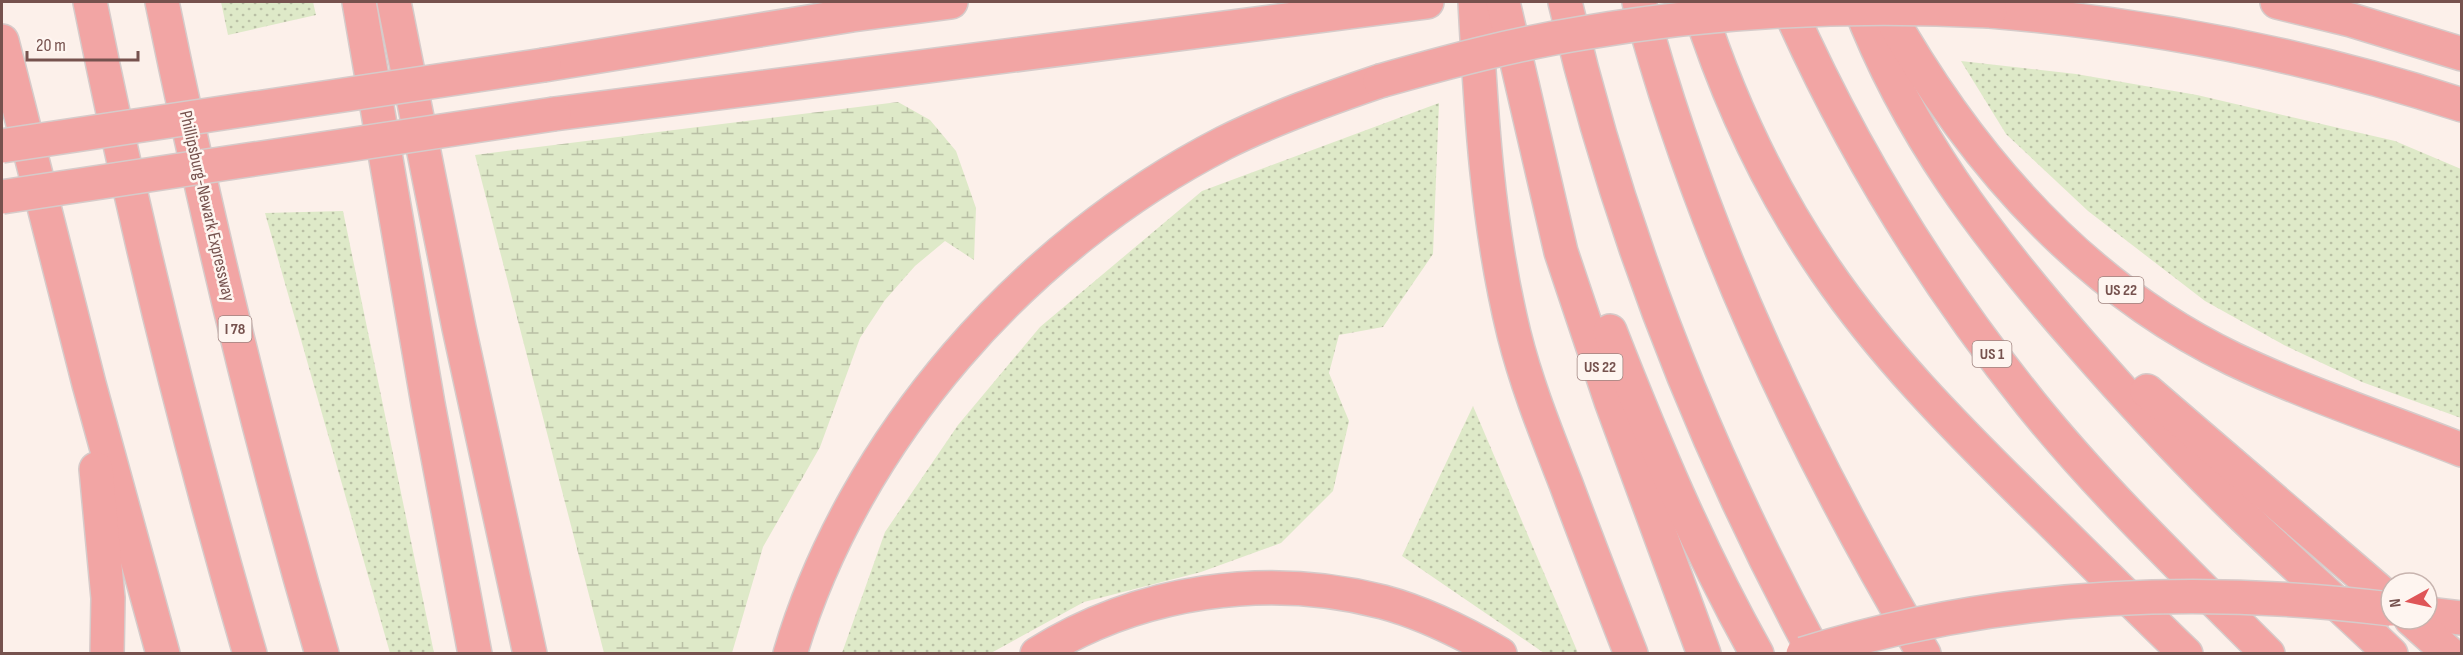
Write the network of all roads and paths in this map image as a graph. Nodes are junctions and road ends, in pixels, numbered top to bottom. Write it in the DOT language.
graph roads {
  1 [pos="90,2"];
  2 [pos="162,2"];
  3 [pos="359,2"];
  4 [pos="394,2"];
  5 [pos="951,2"];
  6 [pos="1427,2"];
  7 [pos="1475,2"];
  8 [pos="1503,2"];
  9 [pos="1565,2"];
  10 [pos="1639,2"];
  11 [pos="1697,2"];
  12 [pos="1786,2"];
  13 [pos="1858,2"];
  14 [pos="1882,2"];
  15 [pos="2277,2"];
  16 [pos="2,41"];
  17 [pos="2462,54"];
  18 [pos="1520,74"];
  19 [pos="2462,105"];
  20 [pos="2,146"];
  21 [pos="2,197"];
  22 [pos="2045,303"];
  23 [pos="89,384"];
  24 [pos="2462,450"];
  25 [pos="2379,591"];
  26 [pos="2379,608"];
  27 [pos="2439,615"];
  28 [pos="2462,618"];
  29 [pos="2424,631"];
  30 [pos="107,654"];
  31 [pos="163,654"];
  32 [pos="250,654"];
  33 [pos="322,654"];
  34 [pos="475,654"];
  35 [pos="530,654"];
  36 [pos="790,654"];
  37 [pos="1037,654"];
  38 [pos="1500,654"];
  39 [pos="1630,654"];
  40 [pos="1704,654"];
  41 [pos="1757,654"];
  42 [pos="1803,654"];
  43 [pos="1815,654"];
  44 [pos="1924,654"];
  45 [pos="2186,654"];
  46 [pos="2268,654"];
  47 [pos="2391,654"];
  48 [pos="2450,654"];
  1 -- 32 [label="highway"];
  2 -- 33 [label="highway, Phillipsburg-Newark Expressway / I 78"];
  3 -- 34 [label="highway"];
  4 -- 35 [label="highway"];
  5 -- 20 [label="highway, bridge"];
  6 -- 21 [label="highway, bridge"];
  7 -- 39 [label="highway"];
  8 -- 18 [label="highway"];
  9 -- 43 [label="highway"];
  10 -- 44 [label="highway"];
  11 -- 45 [label="highway"];
  12 -- 46 [label="highway, US 1"];
  13 -- 22 [label="highway"];
  14 -- 24 [label="highway, US 22"];
  15 -- 17 [label="highway"];
  16 -- 23 [label="highway"];
  18 -- 40 [label="highway, US 22"];
  18 -- 41 [label="highway"];
  19 -- 36 [label="highway, bridge"];
  22 -- 25 [label="highway"];
  22 -- 47 [label="highway"];
  23 -- 30 [label="highway"];
  23 -- 31 [label="highway"];
  26 -- 42 [label="highway, bridge"];
  27 -- 28 [label="highway"];
  29 -- 48 [label="highway"];
  37 -- 38 [label="highway"];
}
